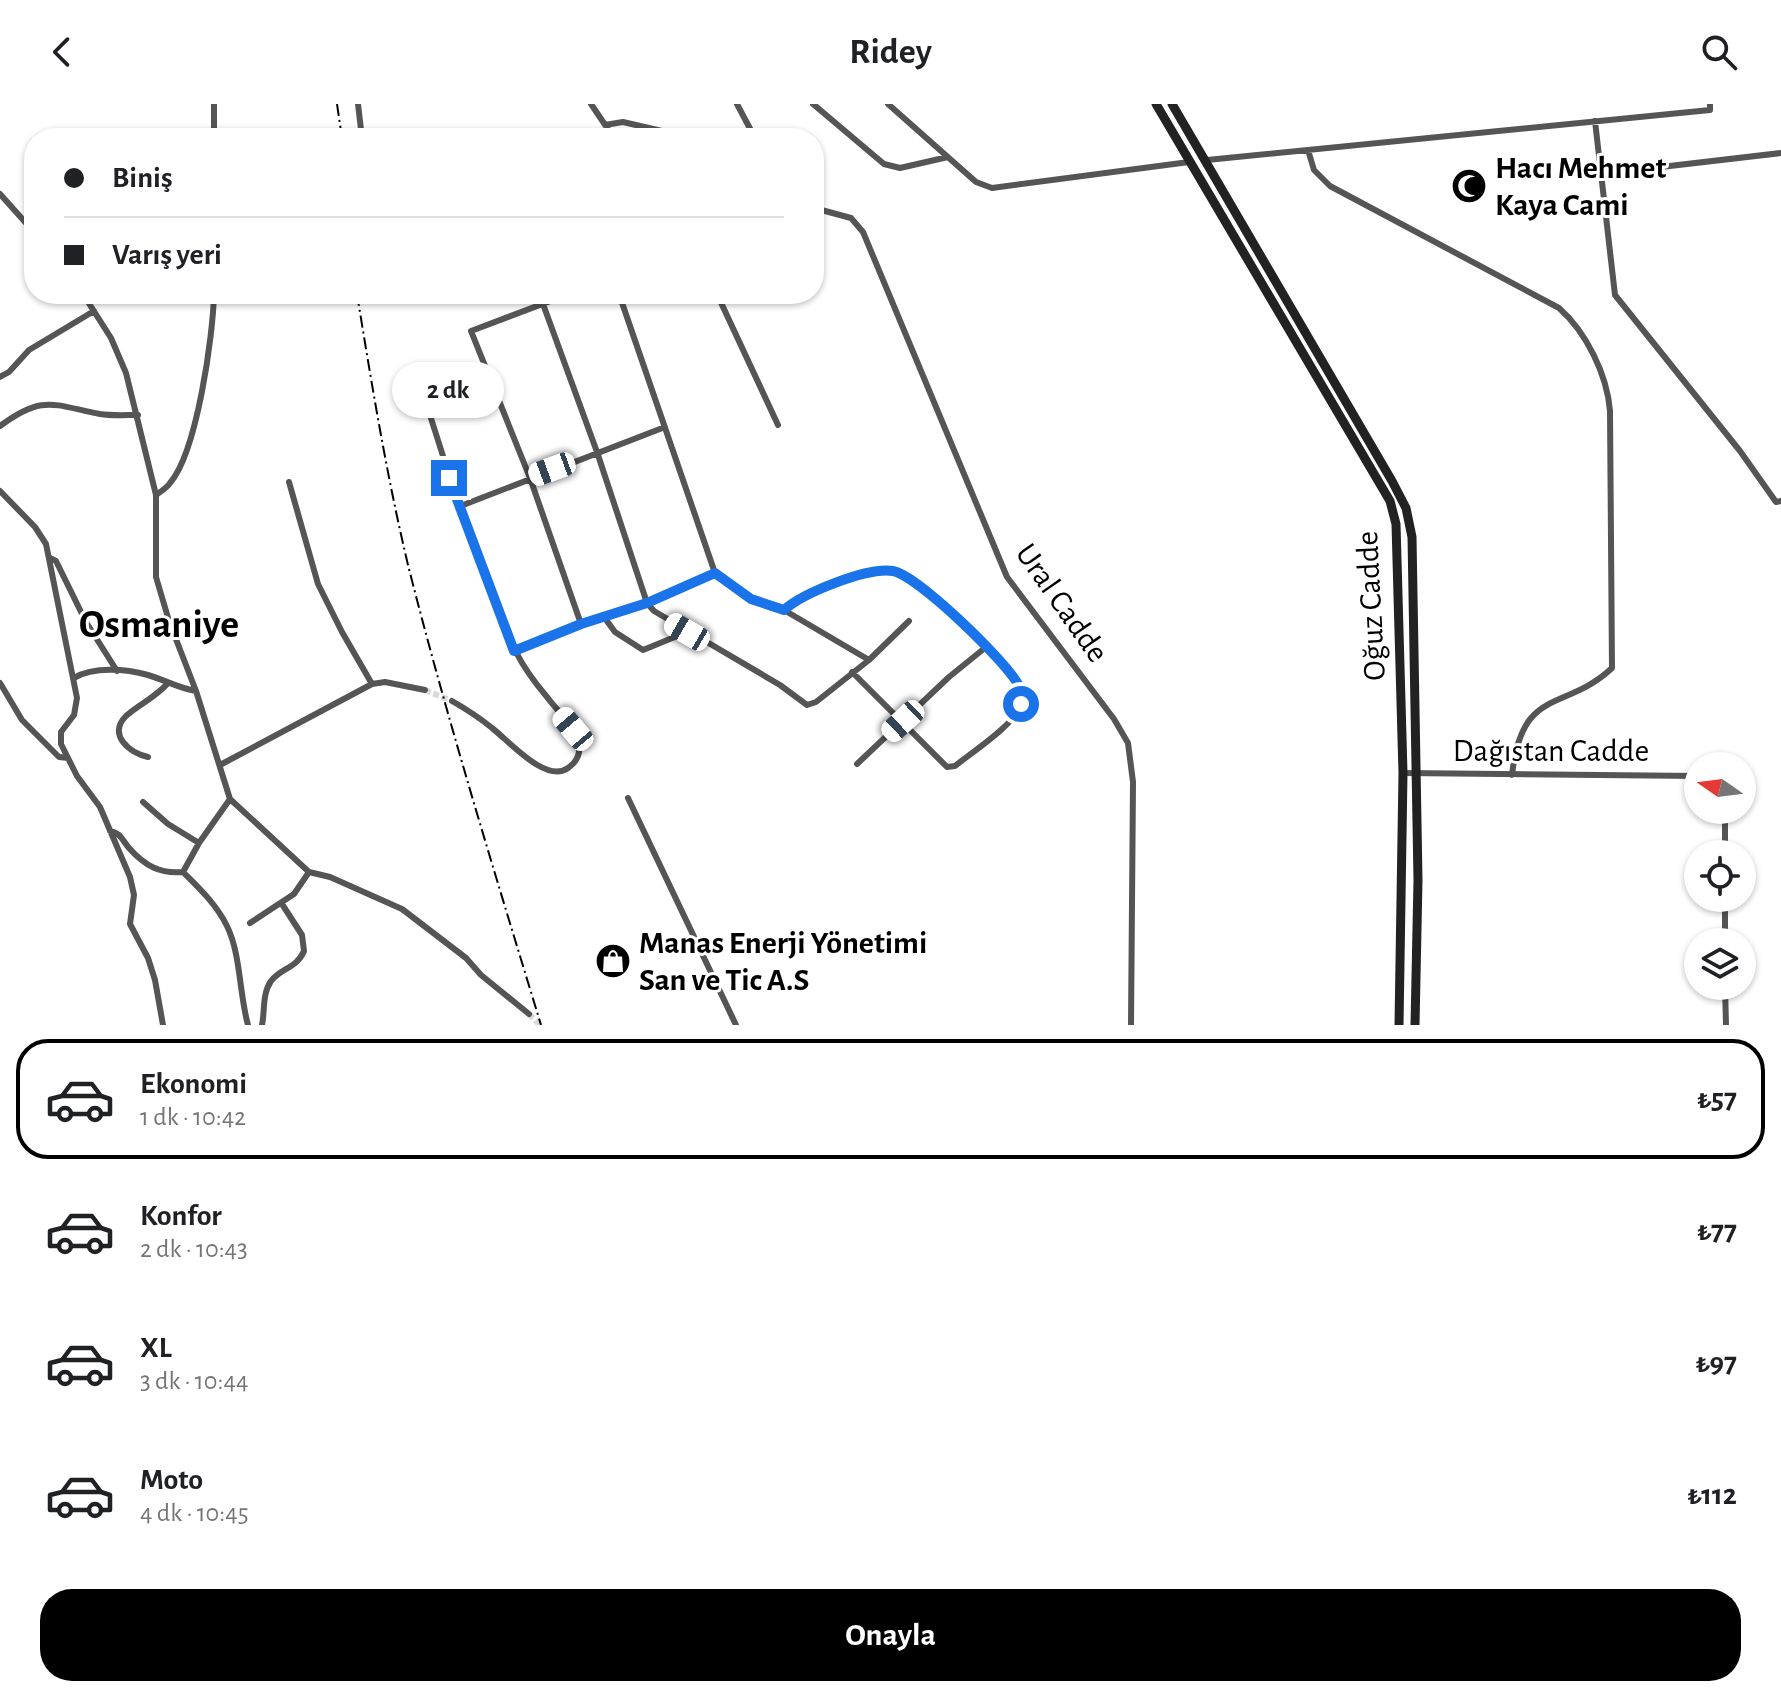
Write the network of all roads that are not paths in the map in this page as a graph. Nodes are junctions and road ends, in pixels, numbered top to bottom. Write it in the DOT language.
graph roads {
  1 [pos="214,104"];
  2 [pos="358,104"];
  3 [pos="591,104"];
  4 [pos="737,104"];
  5 [pos="813,104"];
  6 [pos="888,104"];
  7 [pos="1156,104"];
  8 [pos="1172,104"];
  9 [pos="1710,104"];
  10 [pos="1595,121"];
  11 [pos="605,125"];
  12 [pos="214,128"];
  13 [pos="361,128"];
  14 [pos="607,128"];
  15 [pos="649,128"];
  16 [pos="750,128"];
  17 [pos="1308,150"];
  18 [pos="1781,153"];
  19 [pos="948,157"];
  20 [pos="1207,160"];
  21 [pos="1189,162"];
  22 [pos="1601,174"];
  23 [pos="0,194"];
  24 [pos="824,211"];
  25 [pos="24,221"];
  26 [pos="89,304"];
  27 [pos="213,304"];
  28 [pos="543,304"];
  29 [pos="622,304"];
  30 [pos="722,304"];
  31 [pos="94,311"];
  32 [pos="0,377"];
  33 [pos="422,389"];
  34 [pos="138,415"];
  35 [pos="778,425"];
  36 [pos="0,426"];
  37 [pos="665,427"];
  38 [pos="597,452"];
  39 [pos="530,478"];
  40 [pos="289,482"];
  41 [pos="0,491"];
  42 [pos="156,495"];
  43 [pos="1781,501"];
  44 [pos="458,507"];
  45 [pos="50,558"];
  46 [pos="715,573"];
  47 [pos="647,603"];
  48 [pos="784,610"];
  49 [pos="604,617"];
  50 [pos="909,621"];
  51 [pos="581,624"];
  52 [pos="687,632"];
  53 [pos="986,647"];
  54 [pos="514,651"];
  55 [pos="869,660"];
  56 [pos="117,671"];
  57 [pos="852,672"];
  58 [pos="74,678"];
  59 [pos="0,683"];
  60 [pos="168,683"];
  61 [pos="372,684"];
  62 [pos="425,690"];
  63 [pos="196,691"];
  64 [pos="452,701"];
  65 [pos="903,721"];
  66 [pos="148,757"];
  67 [pos="68,758"];
  68 [pos="857,764"];
  69 [pos="220,765"];
  70 [pos="1403,773"];
  71 [pos="1417,773"];
  72 [pos="1512,775"];
  73 [pos="1684,776"];
  74 [pos="628,798"];
  75 [pos="230,799"];
  76 [pos="143,802"];
  77 [pos="110,831"];
  78 [pos="199,843"];
  79 [pos="183,872"];
  80 [pos="309,872"];
  81 [pos="282,904"];
  82 [pos="250,923"];
  83 [pos="1725,1000"];
  84 [pos="529,1014"];
  85 [pos="163,1025"];
  86 [pos="248,1025"];
  87 [pos="262,1025"];
  88 [pos="736,1025"];
  89 [pos="1131,1025"];
  90 [pos="1399,1025"];
  91 [pos="1415,1025"];
  92 [pos="1726,1025"];
  1 -- 12 [label="street"];
  2 -- 13 [label="street"];
  3 -- 11 [label="street"];
  4 -- 16 [label="street"];
  5 -- 19 [label="street"];
  6 -- 19 [label="street"];
  7 -- 21 [label="street, Oğuz Cadde"];
  8 -- 20 [label="street, Oğuz Cadde"];
  9 -- 10 [label="street"];
  10 -- 17 [label="street"];
  10 -- 22 [label="street"];
  11 -- 14 [label="street"];
  11 -- 15 [label="street"];
  17 -- 20 [label="street"];
  17 -- 72 [label="street"];
  18 -- 22 [label="street"];
  19 -- 21 [label="street"];
  20 -- 21 [label="street"];
  20 -- 71 [label="street, Oğuz Cadde"];
  21 -- 70 [label="street, Oğuz Cadde"];
  22 -- 43 [label="street"];
  23 -- 25 [label="street"];
  24 -- 89 [label="street, Ural Cadde"];
  26 -- 31 [label="street"];
  27 -- 42 [label="street"];
  28 -- 38 [label="street"];
  28 -- 39 [label="street"];
  29 -- 37 [label="street"];
  30 -- 35 [label="street"];
  31 -- 32 [label="street"];
  31 -- 34 [label="street"];
  33 -- 44 [label="street"];
  34 -- 36 [label="street"];
  34 -- 42 [label="street"];
  37 -- 38 [label="street"];
  37 -- 46 [label="street"];
  38 -- 39 [label="street"];
  38 -- 47 [label="street"];
  39 -- 44 [label="street"];
  39 -- 51 [label="street"];
  40 -- 61 [label="street"];
  41 -- 45 [label="street"];
  42 -- 63 [label="street"];
  44 -- 54 [label="street"];
  45 -- 56 [label="street"];
  45 -- 58 [label="street"];
  46 -- 47 [label="street"];
  46 -- 48 [label="street"];
  47 -- 49 [label="street"];
  47 -- 52 [label="street"];
  48 -- 53 [label="street"];
  48 -- 55 [label="street"];
  49 -- 51 [label="street"];
  49 -- 52 [label="street"];
  50 -- 55 [label="street"];
  51 -- 54 [label="street"];
  52 -- 57 [label="street"];
  53 -- 65 [label="street"];
  53 -- 65 [label="street"];
  54 -- 64 [label="street"];
  55 -- 57 [label="street"];
  56 -- 58 [label="street"];
  56 -- 60 [label="street"];
  57 -- 65 [label="street"];
  58 -- 67 [label="street"];
  59 -- 67 [label="street"];
  60 -- 63 [label="street"];
  60 -- 66 [label="street"];
  61 -- 62 [label="street"];
  61 -- 69 [label="street"];
  63 -- 69 [label="street"];
  65 -- 68 [label="street"];
  67 -- 77 [label="street"];
  69 -- 75 [label="street"];
  70 -- 71 [label="street, Dağıstan Cadde"];
  70 -- 90 [label="street, Oğuz Cadde"];
  71 -- 72 [label="street, Dağıstan Cadde"];
  71 -- 91 [label="street, Oğuz Cadde"];
  72 -- 73 [label="street, Dağıstan Cadde"];
  74 -- 88 [label="street"];
  75 -- 78 [label="street"];
  75 -- 80 [label="street"];
  76 -- 78 [label="street"];
  77 -- 79 [label="street"];
  77 -- 85 [label="street"];
  78 -- 79 [label="street"];
  79 -- 86 [label="street"];
  80 -- 81 [label="street"];
  80 -- 84 [label="street"];
  81 -- 82 [label="street"];
  81 -- 87 [label="street"];
  83 -- 92 [label="street"];
}
